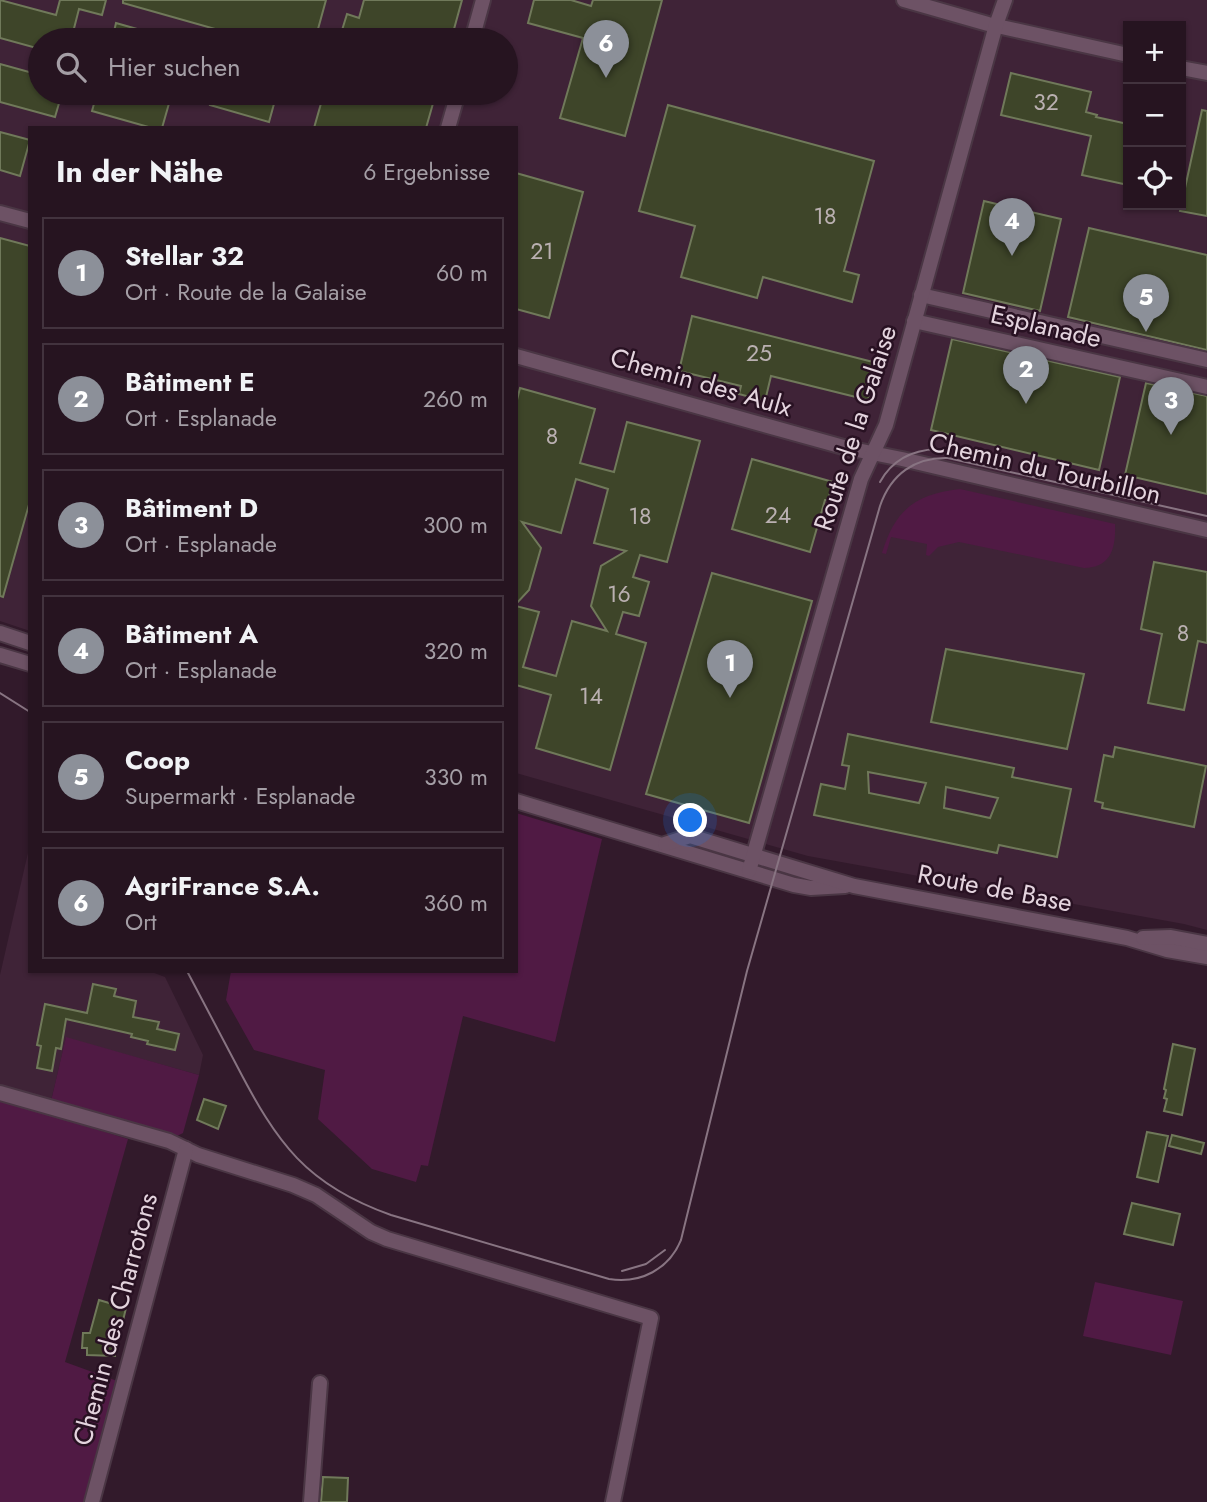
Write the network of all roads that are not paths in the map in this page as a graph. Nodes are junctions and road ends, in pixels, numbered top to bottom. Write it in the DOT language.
graph roads {
  1 [pos="483,0"];
  2 [pos="904,0"];
  3 [pos="1005,0"];
  4 [pos="996,25"];
  5 [pos="475,28"];
  6 [pos="1123,54"];
  7 [pos="1186,69"];
  8 [pos="1207,73"];
  9 [pos="454,105"];
  10 [pos="449,126"];
  11 [pos="0,213"];
  12 [pos="28,220"];
  13 [pos="922,295"];
  14 [pos="914,321"];
  15 [pos="518,357"];
  16 [pos="1207,360"];
  17 [pos="1207,387"];
  18 [pos="872,453"];
  19 [pos="1207,530"];
  20 [pos="0,633"];
  21 [pos="28,642"];
  22 [pos="0,655"];
  23 [pos="28,663"];
  24 [pos="518,802"];
  25 [pos="665,844"];
  26 [pos="754,854"];
  27 [pos="749,871"];
  28 [pos="854,886"];
  29 [pos="1127,938"];
  30 [pos="1207,944"];
  31 [pos="1207,957"];
  32 [pos="0,1093"];
  33 [pos="186,1149"];
  34 [pos="320,1383"];
  35 [pos="92,1502"];
  36 [pos="311,1502"];
  37 [pos="613,1502"];
  1 -- 5 [label="street"];
  2 -- 4 [label="street"];
  3 -- 4 [label="street, Route de la Galaise"];
  4 -- 6 [label="street"];
  4 -- 13 [label="street, Route de la Galaise"];
  7 -- 8 [label="street"];
  9 -- 10 [label="street"];
  11 -- 12 [label="street"];
  13 -- 14 [label="street, Route de la Galaise"];
  13 -- 16 [label="street, Esplanade"];
  14 -- 17 [label="street, Esplanade"];
  14 -- 18 [label="street, Route de la Galaise"];
  15 -- 18 [label="street, Chemin des Aulx"];
  18 -- 19 [label="street, Chemin du Tourbillon"];
  18 -- 26 [label="street, Route de la Galaise"];
  20 -- 21 [label="street"];
  22 -- 23 [label="street"];
  24 -- 25 [label="street, Route de Base"];
  25 -- 26 [label="street, Route de Base"];
  25 -- 27 [label="street, Route de Base"];
  26 -- 27 [label="street, Route de la Galaise"];
  26 -- 28 [label="street, Route de Base"];
  27 -- 28 [label="street, Route de Base"];
  28 -- 29 [label="street, Route de Base"];
  29 -- 30 [label="street, Route de Base"];
  29 -- 31 [label="street, Route de Base"];
  32 -- 33 [label="street"];
  33 -- 35 [label="street, Chemin des Charrotons"];
  33 -- 37 [label="street"];
  34 -- 36 [label="street"];
}
